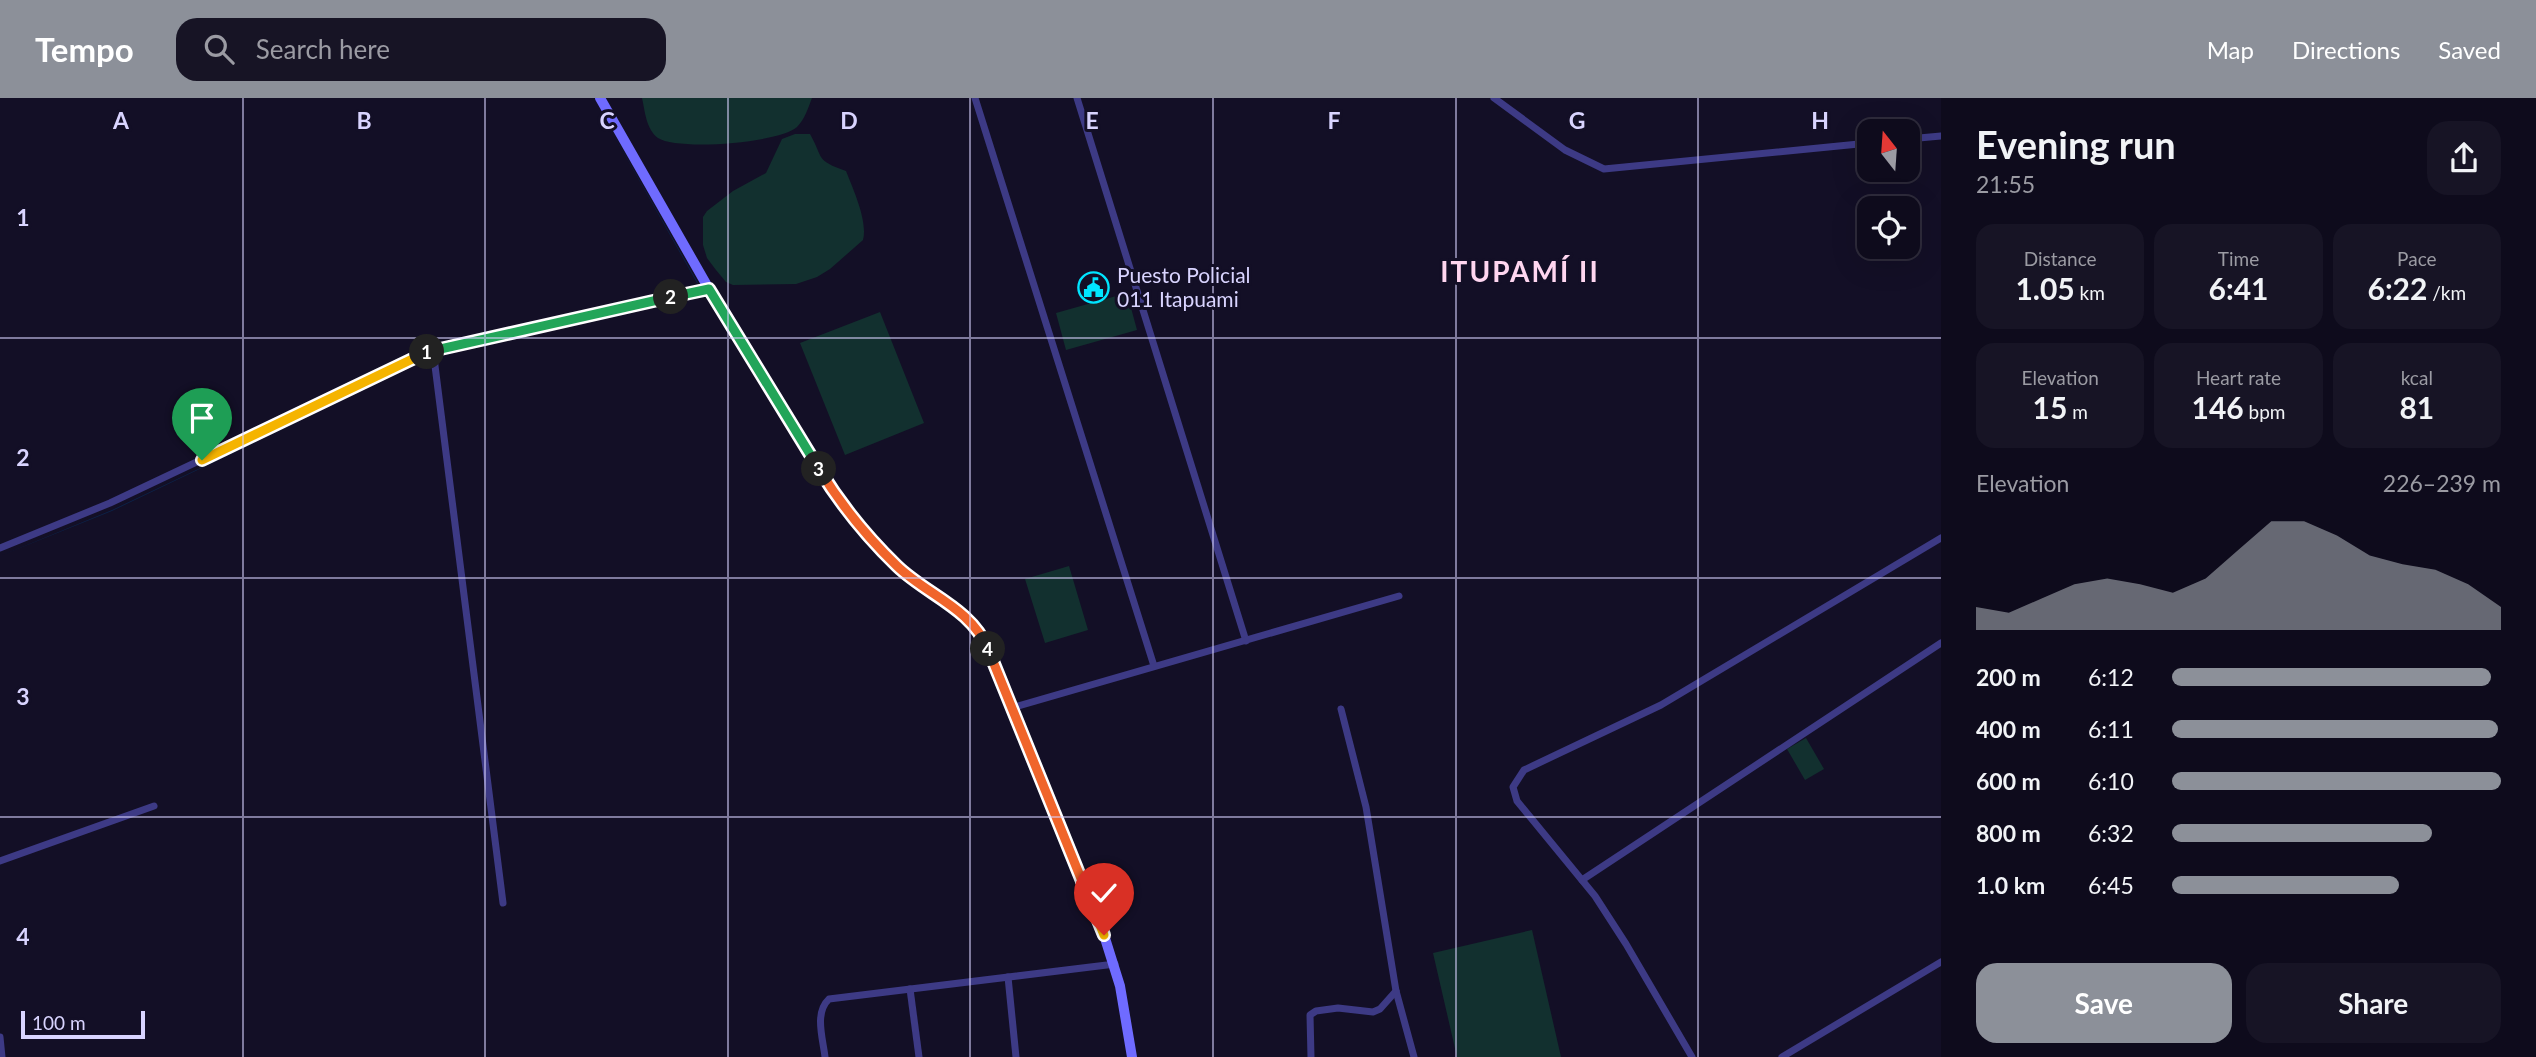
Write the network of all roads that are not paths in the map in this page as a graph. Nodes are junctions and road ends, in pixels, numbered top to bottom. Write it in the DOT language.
graph roads {
  1 [pos="600,98"];
  2 [pos="975,98"];
  3 [pos="1077,98"];
  4 [pos="1494,98"];
  5 [pos="1941,136"];
  6 [pos="1920,138"];
  7 [pos="1857,144"];
  8 [pos="709,289"];
  9 [pos="433,350"];
  10 [pos="1941,538"];
  11 [pos="0,548"];
  12 [pos="1399,596"];
  13 [pos="1246,641"];
  14 [pos="1941,643"];
  15 [pos="1154,666"];
  16 [pos="1011,708"];
  17 [pos="1341,709"];
  18 [pos="154,806"];
  19 [pos="0,861"];
  20 [pos="1582,880"];
  21 [pos="503,903"];
  22 [pos="1941,961"];
  23 [pos="1115,964"];
  24 [pos="1008,977"];
  25 [pos="910,989"];
  26 [pos="1396,991"];
  27 [pos="0,1037"];
  28 [pos="2,1057"];
  29 [pos="825,1057"];
  30 [pos="919,1057"];
  31 [pos="1016,1057"];
  32 [pos="1132,1057"];
  33 [pos="1311,1057"];
  34 [pos="1414,1057"];
  35 [pos="1692,1057"];
  36 [pos="1782,1057"];
  1 -- 8 [label="street"];
  2 -- 15 [label="street"];
  3 -- 13 [label="street"];
  4 -- 7 [label="street"];
  5 -- 6 [label="street"];
  8 -- 9 [label="street"];
  8 -- 16 [label="street"];
  9 -- 11 [label="street"];
  9 -- 21 [label="street"];
  10 -- 20 [label="street"];
  12 -- 13 [label="street"];
  13 -- 15 [label="street"];
  14 -- 20 [label="street"];
  15 -- 16 [label="street"];
  16 -- 23 [label="street"];
  17 -- 26 [label="street"];
  18 -- 19 [label="street"];
  20 -- 35 [label="street"];
  22 -- 36 [label="street"];
  23 -- 24 [label="street"];
  23 -- 32 [label="street"];
  24 -- 25 [label="street"];
  24 -- 31 [label="street"];
  25 -- 29 [label="street"];
  25 -- 30 [label="street"];
  26 -- 33 [label="street"];
  26 -- 34 [label="street"];
  27 -- 28 [label="street"];
}
